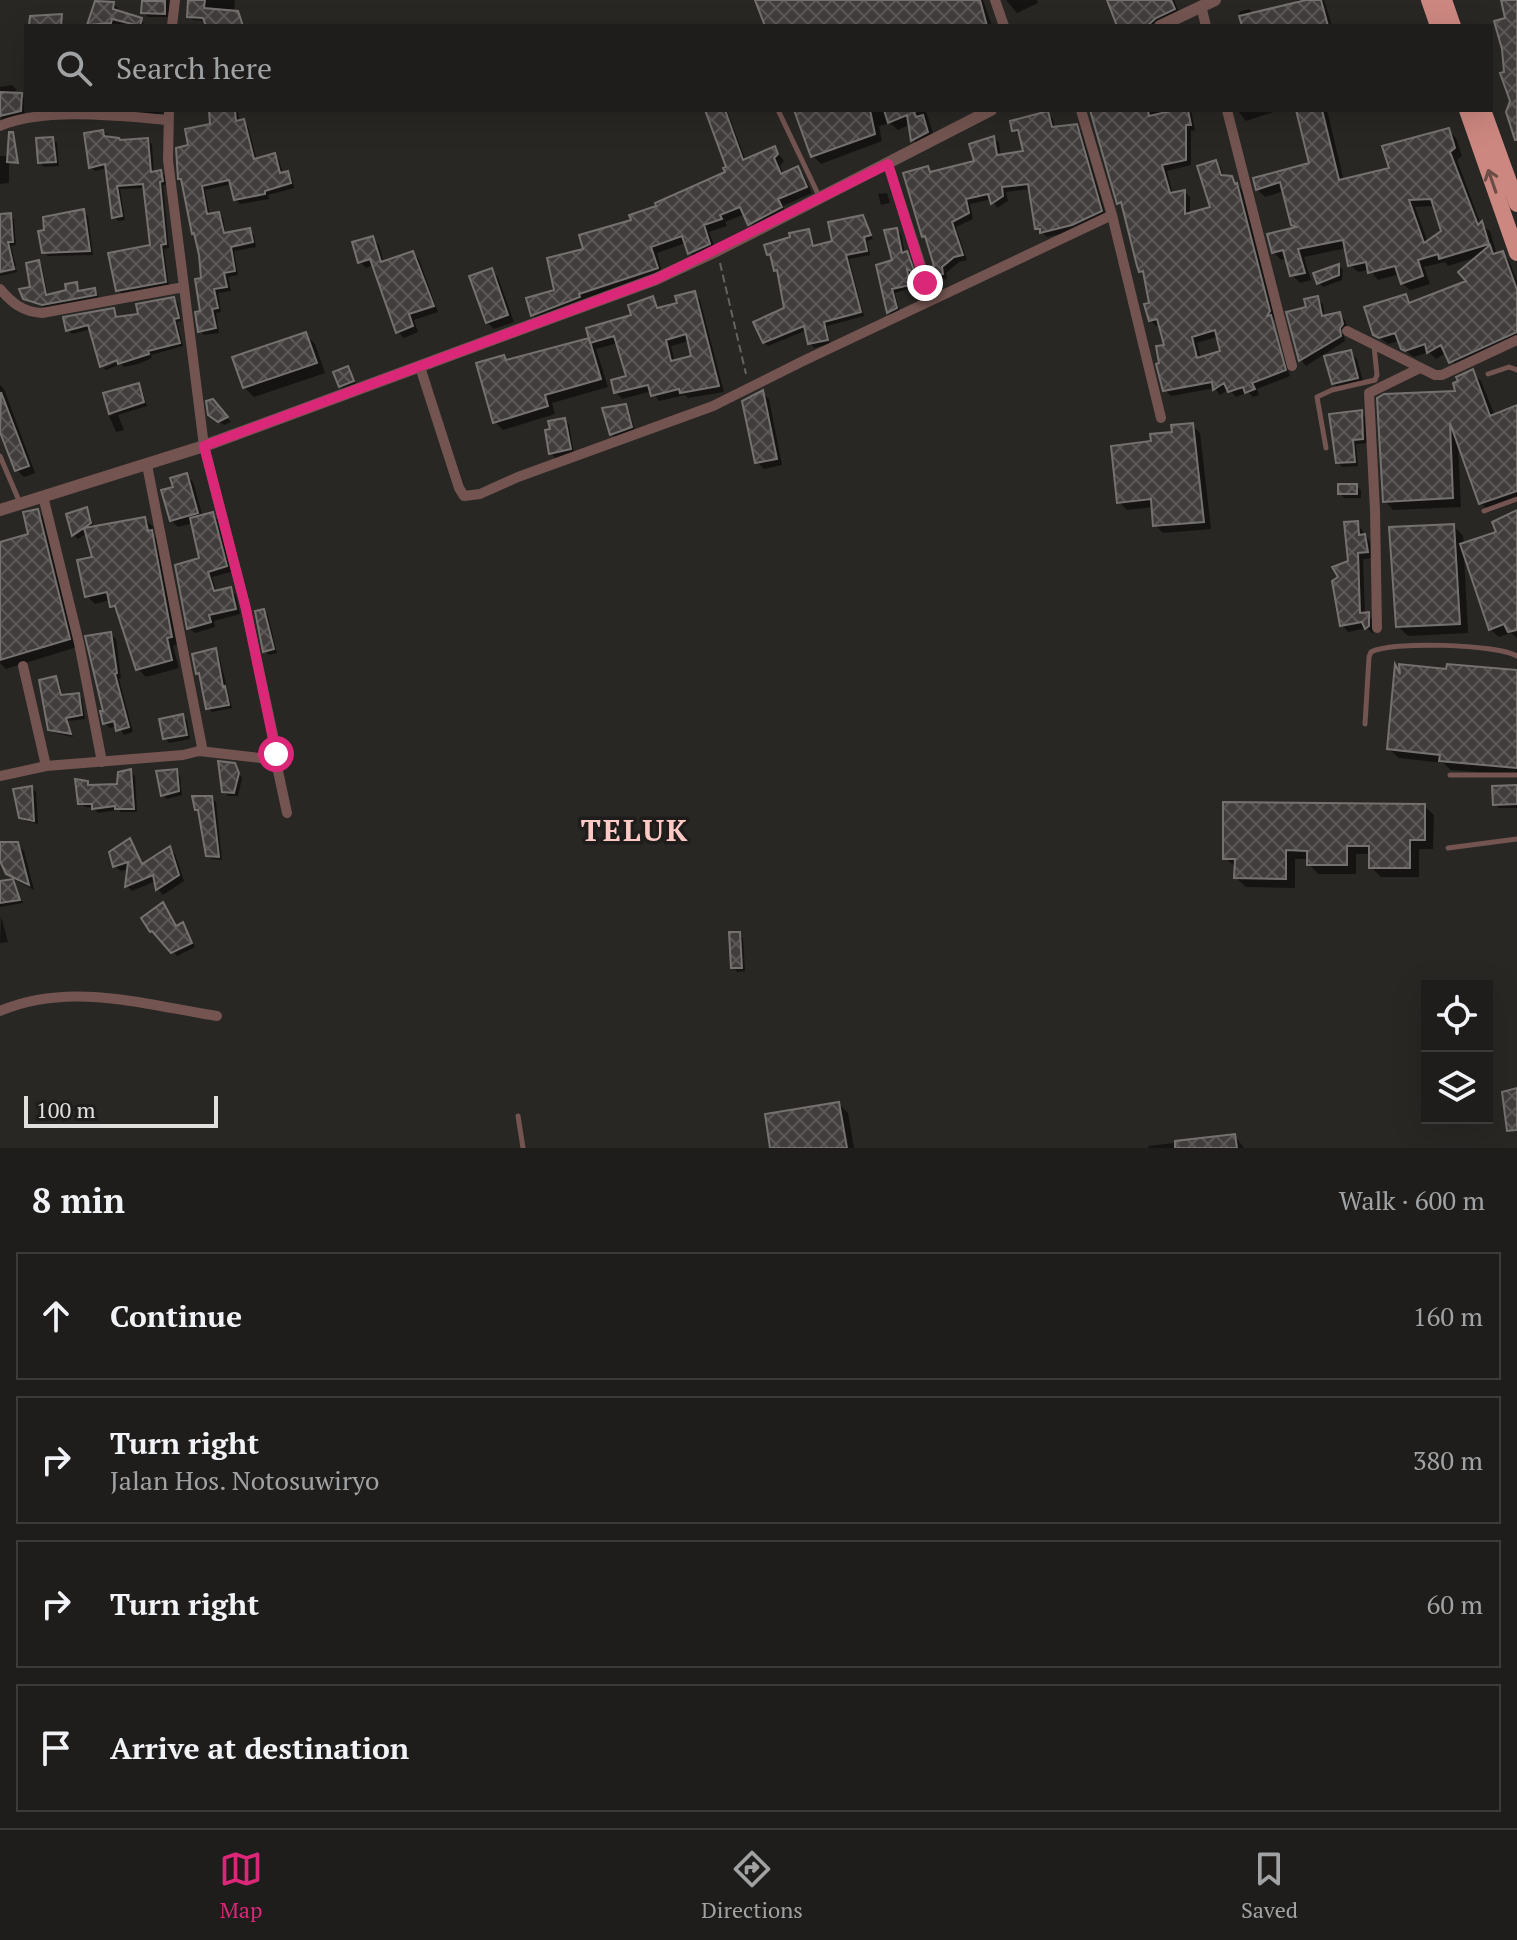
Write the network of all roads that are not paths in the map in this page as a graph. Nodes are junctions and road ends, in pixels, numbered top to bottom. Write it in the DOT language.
graph roads {
  1 [pos="175,0"];
  2 [pos="995,0"];
  3 [pos="1215,0"];
  4 [pos="1429,0"];
  5 [pos="1444,0"];
  6 [pos="1201,6"];
  7 [pos="172,24"];
  8 [pos="1003,24"];
  9 [pos="1164,24"];
  10 [pos="1206,24"];
  11 [pos="1437,24"];
  12 [pos="1452,24"];
  13 [pos="779,112"];
  14 [pos="987,112"];
  15 [pos="1082,112"];
  16 [pos="1228,112"];
  17 [pos="1468,112"];
  18 [pos="1484,112"];
  19 [pos="25,114"];
  20 [pos="168,115"];
  21 [pos="0,126"];
  22 [pos="888,164"];
  23 [pos="820,197"];
  24 [pos="1517,204"];
  25 [pos="1112,215"];
  26 [pos="1517,253"];
  27 [pos="184,287"];
  28 [pos="0,289"];
  29 [pos="932,300"];
  30 [pos="1347,331"];
  31 [pos="1517,340"];
  32 [pos="1374,346"];
  33 [pos="1292,366"];
  34 [pos="420,367"];
  35 [pos="1420,368"];
  36 [pos="1517,370"];
  37 [pos="1488,374"];
  38 [pos="1161,418"];
  39 [pos="204,446"];
  40 [pos="1326,448"];
  41 [pos="0,456"];
  42 [pos="147,465"];
  43 [pos="43,496"];
  44 [pos="1517,499"];
  45 [pos="20,503"];
  46 [pos="0,510"];
  47 [pos="1484,511"];
  48 [pos="1377,628"];
  49 [pos="1517,656"];
  50 [pos="23,666"];
  51 [pos="1365,724"];
  52 [pos="199,751"];
  53 [pos="275,757"];
  54 [pos="102,762"];
  55 [pos="46,766"];
  56 [pos="1450,775"];
  57 [pos="1517,775"];
  58 [pos="0,776"];
  59 [pos="287,813"];
  60 [pos="1517,839"];
  61 [pos="1448,848"];
  62 [pos="0,1011"];
  63 [pos="217,1016"];
  64 [pos="518,1116"];
  65 [pos="523,1148"];
  1 -- 7 [label="street"];
  2 -- 8 [label="street"];
  3 -- 6 [label="street"];
  4 -- 11 [label="highway"];
  5 -- 12 [label="highway"];
  6 -- 9 [label="street"];
  6 -- 10 [label="street"];
  13 -- 23 [label="lane"];
  14 -- 22 [label="street"];
  15 -- 25 [label="street"];
  16 -- 33 [label="street"];
  26 -- 17 [label="highway, one-way"];
  18 -- 24 [label="highway"];
  19 -- 20 [label="street"];
  19 -- 21 [label="street"];
  20 -- 27 [label="street"];
  22 -- 23 [label="street"];
  22 -- 29 [label="street"];
  23 -- 34 [label="street"];
  25 -- 29 [label="street"];
  25 -- 38 [label="street"];
  27 -- 28 [label="street"];
  27 -- 39 [label="street"];
  29 -- 34 [label="street"];
  30 -- 32 [label="street"];
  31 -- 35 [label="street"];
  32 -- 35 [label="street"];
  32 -- 40 [label="lane"];
  34 -- 39 [label="street"];
  35 -- 48 [label="street"];
  36 -- 37 [label="lane"];
  39 -- 42 [label="street"];
  39 -- 53 [label="street"];
  41 -- 45 [label="lane"];
  42 -- 43 [label="street"];
  42 -- 52 [label="street"];
  43 -- 45 [label="street"];
  43 -- 54 [label="street"];
  44 -- 47 [label="lane"];
  45 -- 46 [label="street"];
  49 -- 51 [label="lane"];
  50 -- 55 [label="street"];
  52 -- 53 [label="street"];
  52 -- 54 [label="street"];
  53 -- 59 [label="street"];
  54 -- 55 [label="street"];
  55 -- 58 [label="street"];
  56 -- 57 [label="lane"];
  60 -- 61 [label="lane"];
  62 -- 63 [label="street"];
  64 -- 65 [label="lane"];
}
